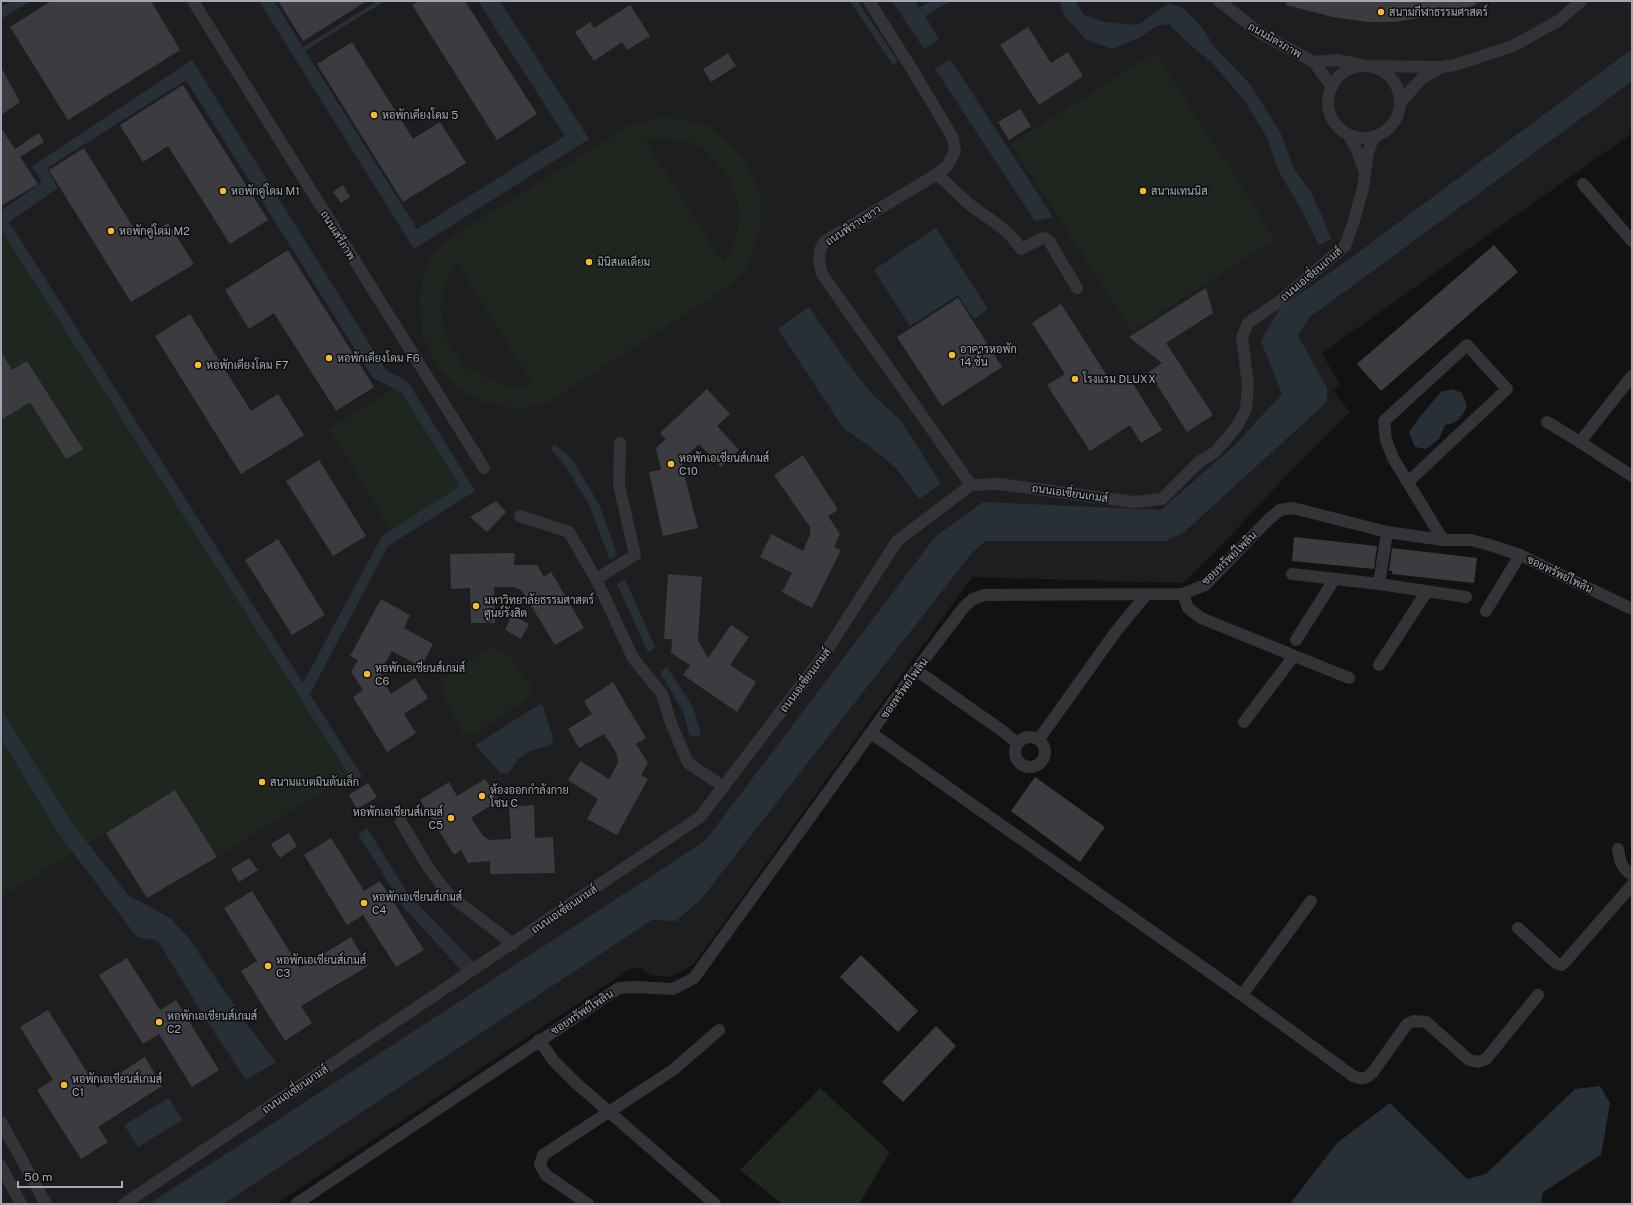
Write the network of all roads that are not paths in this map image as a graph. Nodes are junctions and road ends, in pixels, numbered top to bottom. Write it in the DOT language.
graph roads {
  1 [pos="193,1"];
  2 [pos="869,1"];
  3 [pos="1219,1"];
  4 [pos="1581,1"];
  5 [pos="1314,62"];
  6 [pos="1367,66"];
  7 [pos="1441,67"];
  8 [pos="1332,87"];
  9 [pos="1401,102"];
  10 [pos="1349,136"];
  11 [pos="1373,138"];
  12 [pos="1364,171"];
  13 [pos="937,174"];
  14 [pos="1583,184"];
  15 [pos="1632,241"];
  16 [pos="1077,288"];
  17 [pos="1631,380"];
  18 [pos="1548,422"];
  19 [pos="1580,442"];
  20 [pos="620,443"];
  21 [pos="484,468"];
  22 [pos="1632,476"];
  23 [pos="1408,482"];
  24 [pos="971,485"];
  25 [pos="520,516"];
  26 [pos="1387,532"];
  27 [pos="1443,540"];
  28 [pos="1520,555"];
  29 [pos="1292,574"];
  30 [pos="596,578"];
  31 [pos="1334,580"];
  32 [pos="1379,584"];
  33 [pos="1427,591"];
  34 [pos="1183,594"];
  35 [pos="1146,595"];
  36 [pos="1466,597"];
  37 [pos="1632,609"];
  38 [pos="1486,611"];
  39 [pos="1296,640"];
  40 [pos="1294,656"];
  41 [pos="1379,665"];
  42 [pos="916,670"];
  43 [pos="1349,678"];
  44 [pos="1244,722"];
  45 [pos="871,733"];
  46 [pos="1039,739"];
  47 [pos="1017,743"];
  48 [pos="724,787"];
  49 [pos="401,822"];
  50 [pos="1618,849"];
  51 [pos="1632,875"];
  52 [pos="1632,885"];
  53 [pos="1311,901"];
  54 [pos="1518,928"];
  55 [pos="513,944"];
  56 [pos="1242,995"];
  57 [pos="1538,995"];
  58 [pos="719,1030"];
  59 [pos="539,1040"];
  60 [pos="610,1111"];
  61 [pos="1,1122"];
  62 [pos="1,1166"];
  63 [pos="21,1204"];
  64 [pos="46,1204"];
  65 [pos="124,1204"];
  66 [pos="296,1204"];
  67 [pos="588,1204"];
  68 [pos="715,1204"];
  1 -- 21 [label="street, ถนนเสรีภาพ"];
  2 -- 13 [label="street, ถนนพิราบขาว"];
  3 -- 5 [label="street, ถนนมิตรภาพ"];
  4 -- 7 [label="street, ถนนเอเซี่ยนเกมส์"];
  5 -- 6 [label="street, ถนนมิตรภาพ"];
  5 -- 8 [label="street, ถนนมิตรภาพ"];
  6 -- 7 [label="street, ถนนเอเซี่ยนเกมส์"];
  6 -- 8 [label="street, ถนนเอเซี่ยนเกมส์"];
  6 -- 9 [label="street"];
  7 -- 9 [label="street, ถนนเอเซี่ยนเกมส์"];
  8 -- 10 [label="street, ถนนเอเซี่ยนเกมส์"];
  9 -- 11 [label="street, ถนนเอเซี่ยนเกมส์"];
  10 -- 11 [label="street"];
  10 -- 12 [label="street, ถนนเอเซี่ยนเกมส์"];
  11 -- 12 [label="street, ถนนเอเซี่ยนเกมส์"];
  12 -- 24 [label="street, ถนนเอเซี่ยนเกมส์"];
  13 -- 16 [label="street"];
  13 -- 24 [label="street, ถนนพิราบขาว"];
  14 -- 15 [label="street"];
  17 -- 19 [label="street"];
  18 -- 19 [label="street"];
  19 -- 22 [label="street"];
  20 -- 30 [label="street"];
  23 -- 23 [label="street"];
  23 -- 27 [label="street"];
  24 -- 48 [label="street, ถนนเอเซี่ยนเกมส์"];
  25 -- 30 [label="street"];
  26 -- 27 [label="street, ซอยทรัพย์ไพลิน"];
  26 -- 32 [label="street"];
  26 -- 34 [label="street, ซอยทรัพย์ไพลิน"];
  27 -- 28 [label="street, ซอยทรัพย์ไพลิน"];
  28 -- 37 [label="street, ซอยทรัพย์ไพลิน"];
  28 -- 38 [label="street"];
  29 -- 31 [label="street"];
  30 -- 48 [label="street"];
  31 -- 32 [label="street"];
  31 -- 39 [label="street"];
  32 -- 33 [label="street"];
  33 -- 36 [label="street"];
  33 -- 41 [label="street"];
  34 -- 35 [label="street, ซอยทรัพย์ไพลิน"];
  34 -- 40 [label="street"];
  35 -- 42 [label="street, ซอยทรัพย์ไพลิน"];
  35 -- 46 [label="street"];
  40 -- 43 [label="street"];
  40 -- 44 [label="street"];
  42 -- 45 [label="street, ซอยทรัพย์ไพลิน"];
  42 -- 47 [label="street"];
  45 -- 56 [label="street"];
  45 -- 59 [label="street, ซอยทรัพย์ไพลิน"];
  46 -- 47 [label="street"];
  46 -- 47 [label="street"];
  48 -- 55 [label="street, ถนนเอเซี่ยนเกมส์"];
  49 -- 55 [label="street"];
  50 -- 51 [label="street"];
  52 -- 54 [label="street"];
  53 -- 56 [label="street"];
  55 -- 65 [label="street, ถนนเอเซี่ยนเกมส์"];
  56 -- 57 [label="street"];
  58 -- 60 [label="street"];
  59 -- 60 [label="street"];
  59 -- 66 [label="street, ซอยทรัพย์ไพลิน"];
  60 -- 67 [label="street"];
  60 -- 68 [label="street"];
  61 -- 64 [label="street"];
  62 -- 63 [label="street"];
}
